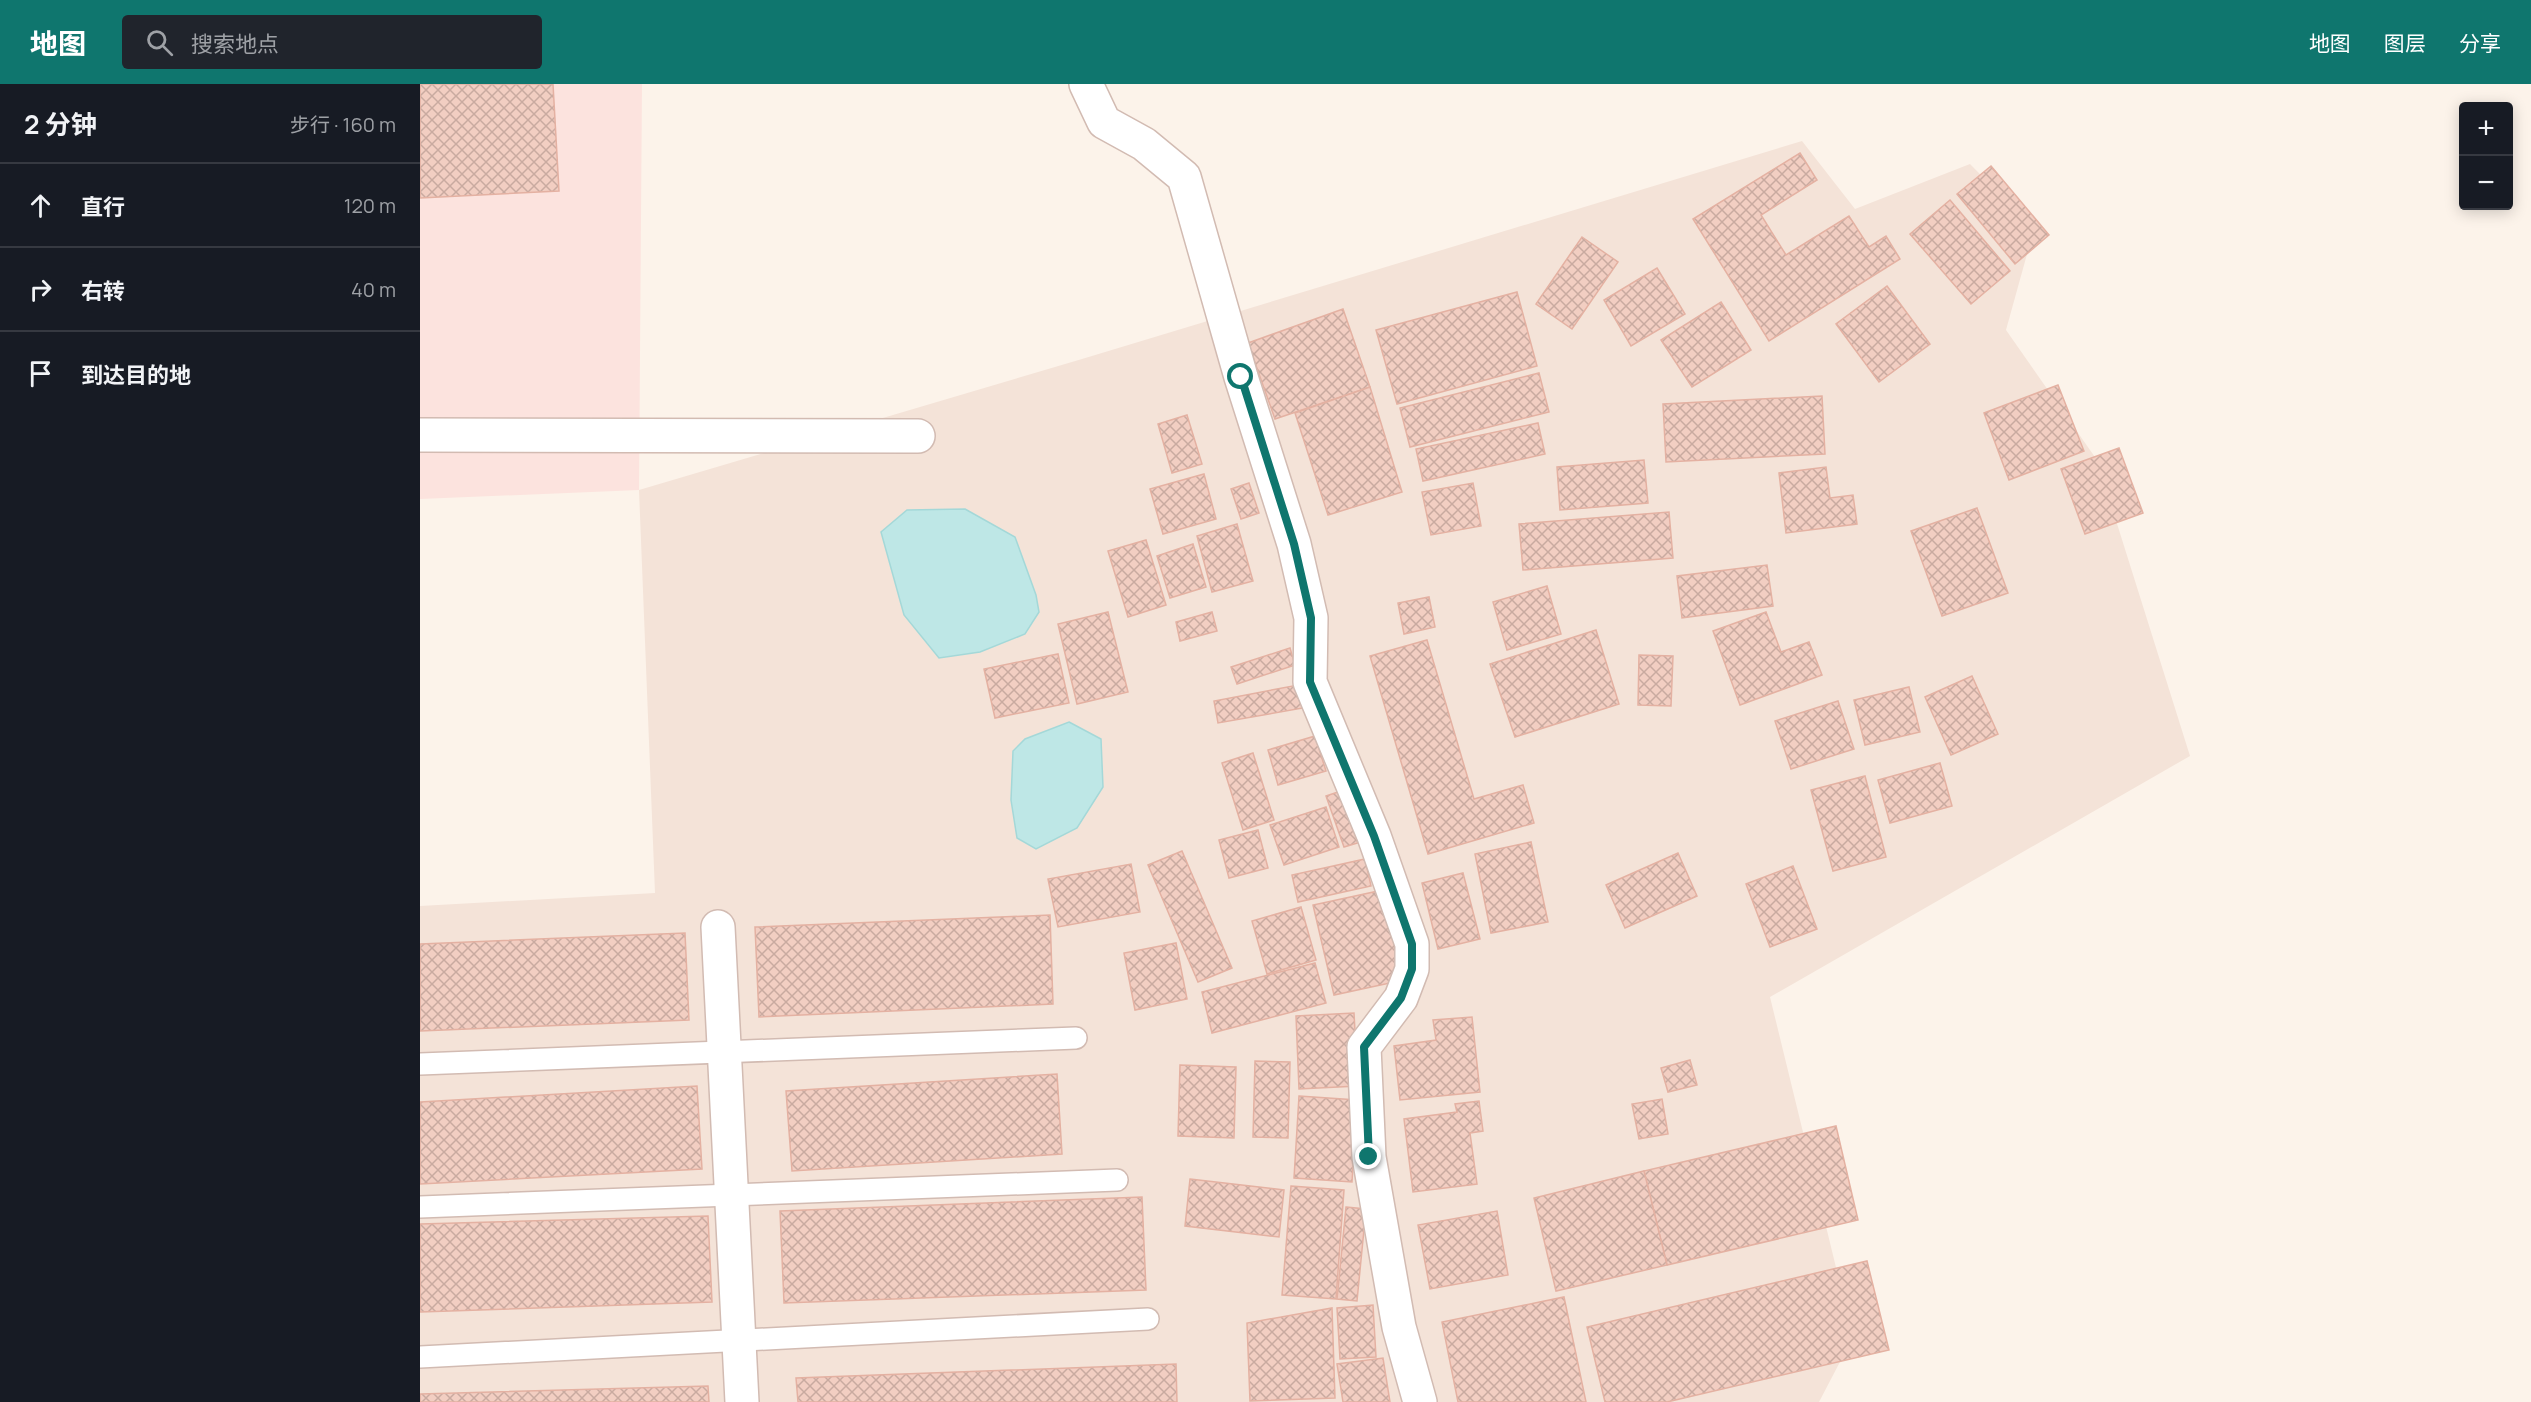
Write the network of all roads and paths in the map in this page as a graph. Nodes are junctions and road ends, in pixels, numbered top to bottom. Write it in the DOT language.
graph roads {
  1 [pos="1086,84"];
  2 [pos="420,435"];
  3 [pos="918,436"];
  4 [pos="718,927"];
  5 [pos="1076,1038"];
  6 [pos="724,1052"];
  7 [pos="420,1064"];
  8 [pos="1117,1180"];
  9 [pos="732,1195"];
  10 [pos="420,1207"];
  11 [pos="1148,1319"];
  12 [pos="739,1340"];
  13 [pos="420,1357"];
  14 [pos="742,1402"];
  15 [pos="1420,1402"];
  1 -- 15 [label="street"];
  2 -- 3 [label="street"];
  4 -- 6 [label="street"];
  5 -- 6 [label="lane"];
  6 -- 7 [label="lane"];
  6 -- 9 [label="street"];
  8 -- 9 [label="lane"];
  9 -- 10 [label="lane"];
  9 -- 12 [label="street"];
  11 -- 12 [label="lane"];
  12 -- 13 [label="lane"];
  12 -- 14 [label="street"];
}
